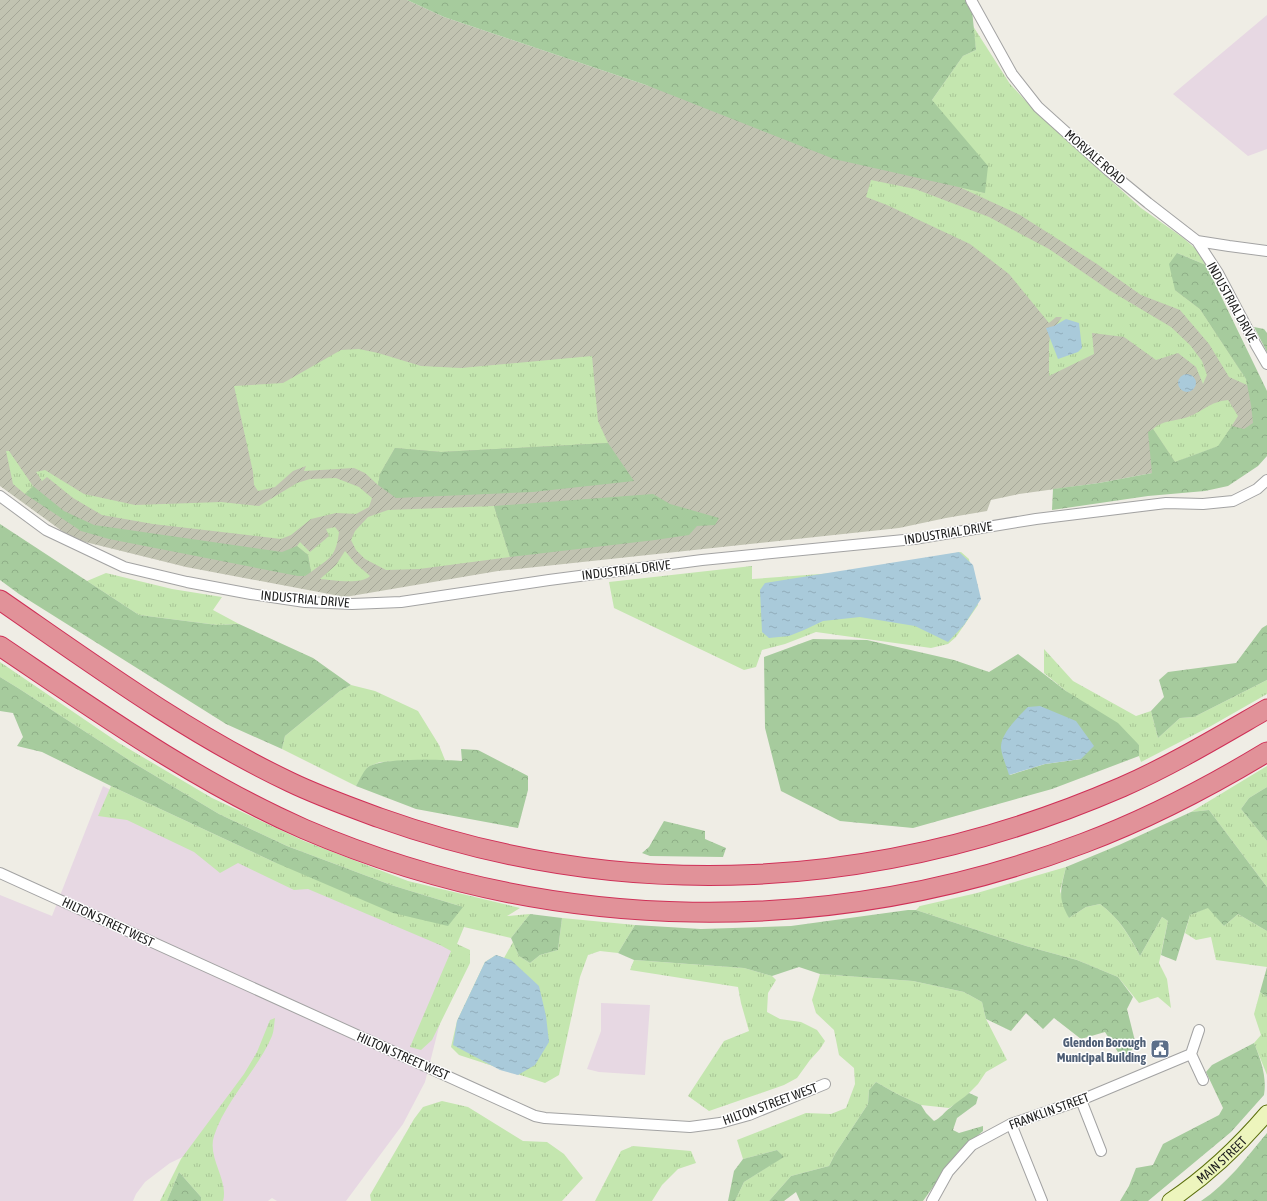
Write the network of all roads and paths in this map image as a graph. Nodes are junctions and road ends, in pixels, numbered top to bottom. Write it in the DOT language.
graph roads {
  1 [pos="971,0"];
  2 [pos="1197,241"];
  3 [pos="1267,251"];
  4 [pos="1267,364"];
  5 [pos="1267,480"];
  6 [pos="0,496"];
  7 [pos="0,600"];
  8 [pos="0,646"];
  9 [pos="1267,709"];
  10 [pos="1267,752"];
  11 [pos="0,873"];
  12 [pos="1199,1030"];
  13 [pos="1191,1054"];
  14 [pos="1203,1080"];
  15 [pos="825,1084"];
  16 [pos="1081,1100"];
  17 [pos="1267,1113"];
  18 [pos="1011,1124"];
  19 [pos="1100,1150"];
  20 [pos="932,1201"];
  21 [pos="1042,1201"];
  22 [pos="1170,1201"];
  1 -- 2 [label="street, MORVALE ROAD"];
  2 -- 3 [label="street, MORVALE ROAD"];
  2 -- 4 [label="street, INDUSTRIAL DRIVE"];
  5 -- 6 [label="street, INDUSTRIAL DRIVE"];
  7 -- 9 [label="highway"];
  8 -- 10 [label="highway"];
  11 -- 15 [label="street, HILTON STREET WEST"];
  12 -- 13 [label="street"];
  13 -- 14 [label="street"];
  13 -- 16 [label="street, FRANKLIN STREET"];
  16 -- 18 [label="street, FRANKLIN STREET"];
  16 -- 19 [label="street"];
  17 -- 22 [label="main road, MAIN STREET"];
  18 -- 20 [label="street, FRANKLIN STREET"];
  18 -- 21 [label="street"];
}
